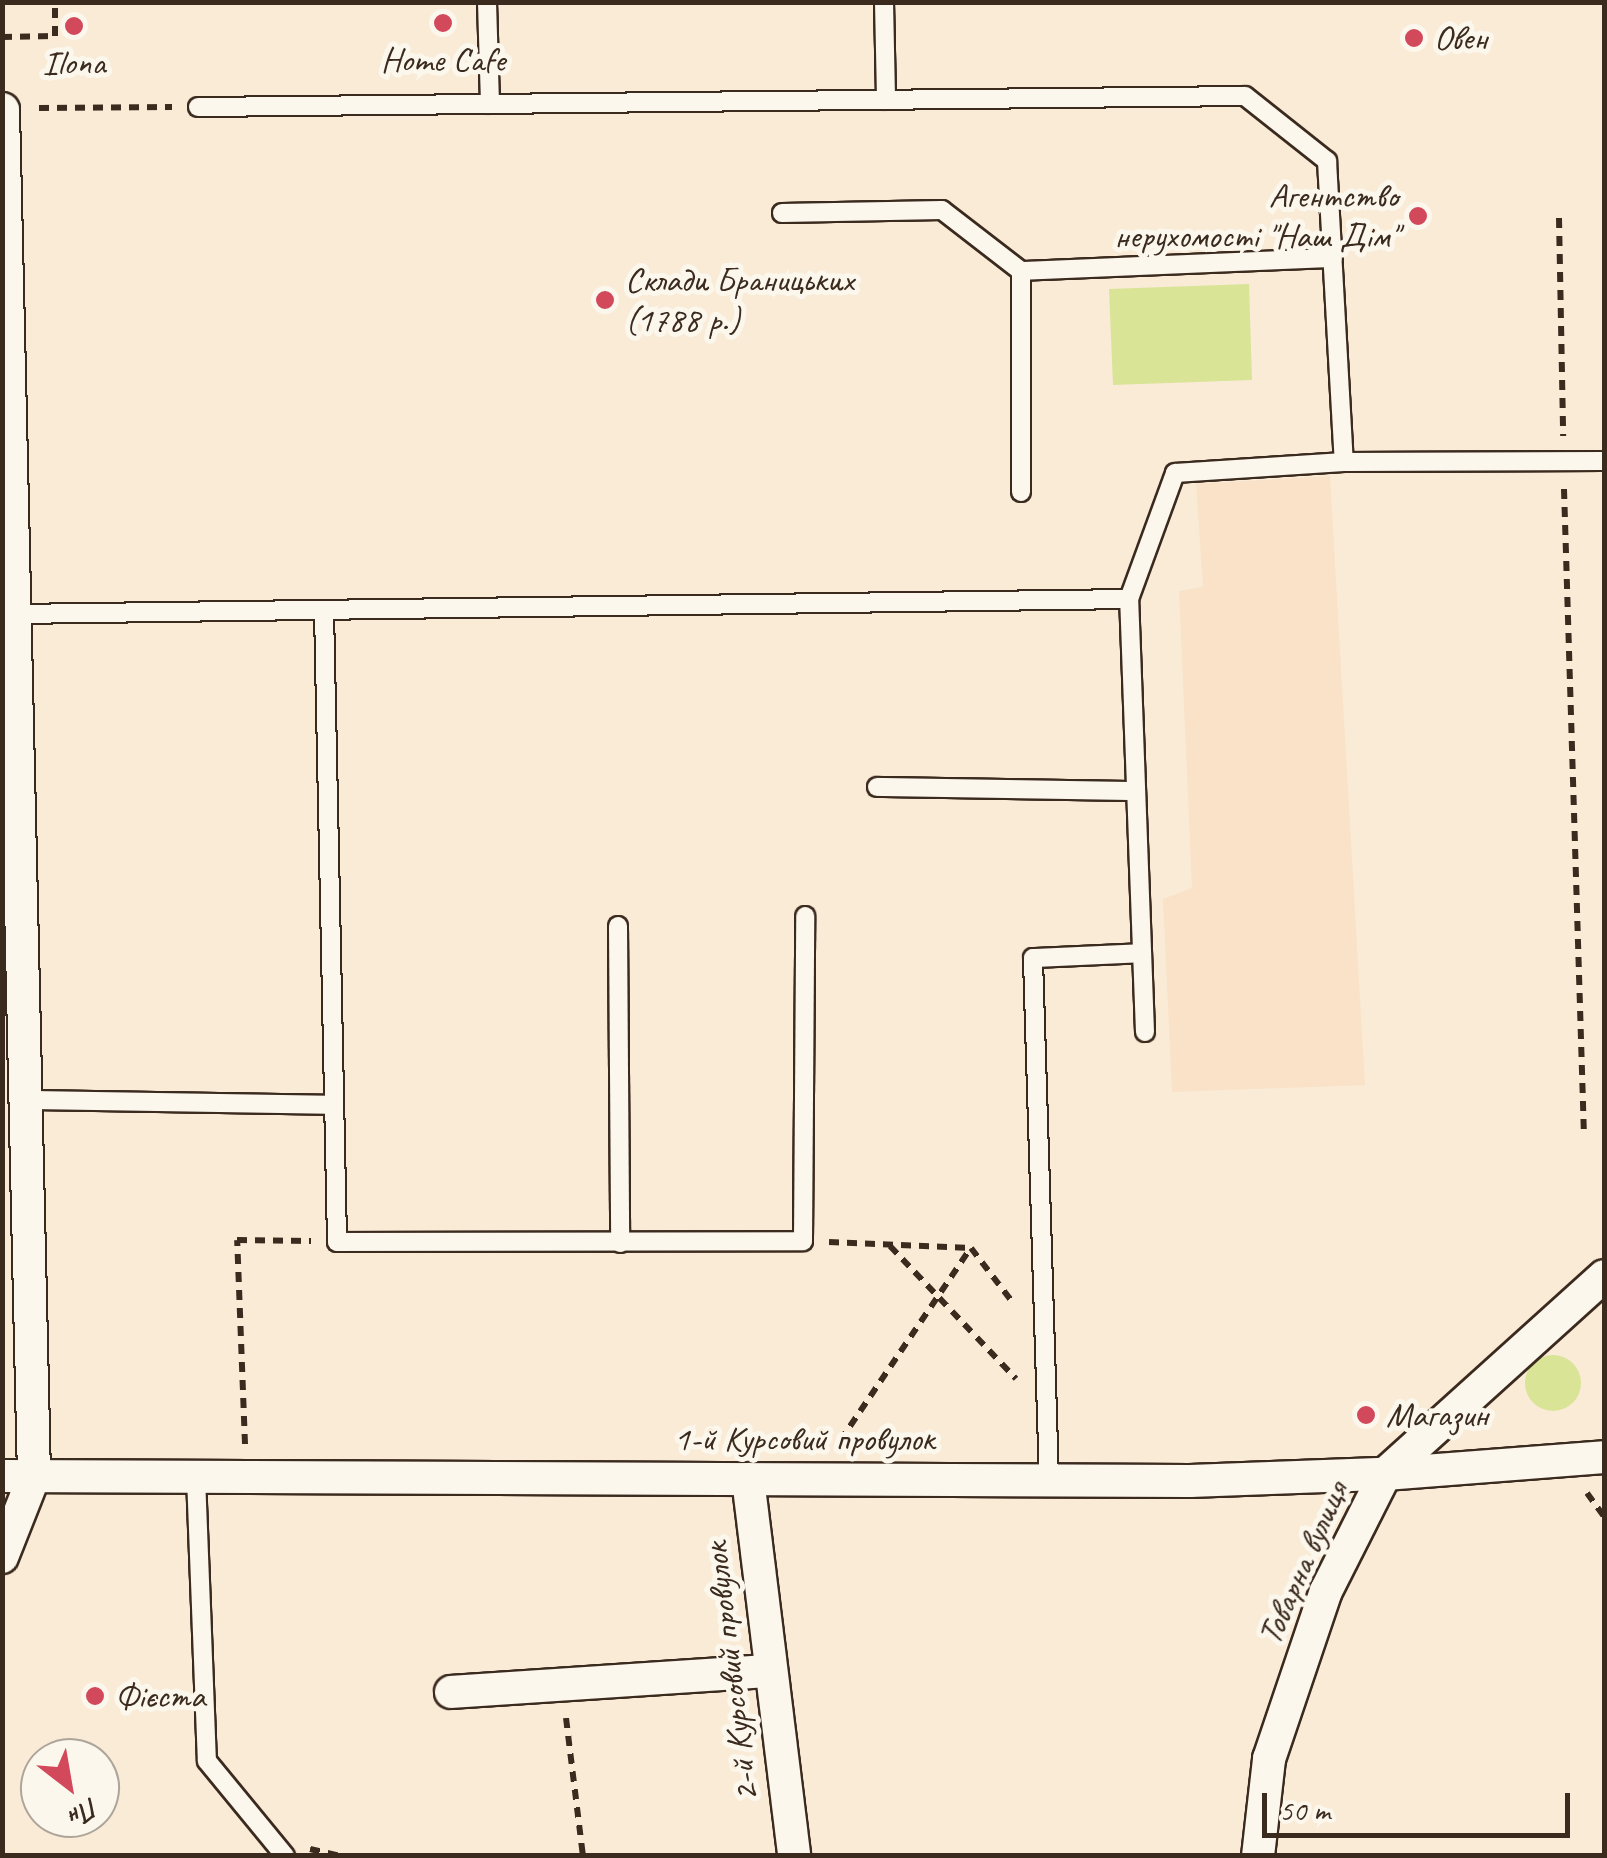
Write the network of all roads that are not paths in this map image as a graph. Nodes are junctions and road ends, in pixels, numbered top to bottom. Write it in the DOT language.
graph roads {
  1 [pos="487,2"];
  2 [pos="884,2"];
  3 [pos="886,100"];
  4 [pos="490,104"];
  5 [pos="198,107"];
  6 [pos="3,109"];
  7 [pos="782,213"];
  8 [pos="1333,258"];
  9 [pos="1021,271"];
  10 [pos="4,272"];
  11 [pos="1604,460"];
  12 [pos="1344,462"];
  13 [pos="1021,492"];
  14 [pos="1128,598"];
  15 [pos="324,610"];
  16 [pos="14,614"];
  17 [pos="877,788"];
  18 [pos="1136,790"];
  19 [pos="805,916"];
  20 [pos="618,926"];
  21 [pos="1142,953"];
  22 [pos="1145,1032"];
  23 [pos="26,1100"];
  24 [pos="334,1104"];
  25 [pos="620,1243"];
  26 [pos="1604,1276"];
  27 [pos="1604,1456"];
  28 [pos="1385,1474"];
  29 [pos="18,1476"];
  30 [pos="196,1477"];
  31 [pos="748,1479"];
  32 [pos="1049,1480"];
  33 [pos="2,1557"];
  34 [pos="770,1671"];
  35 [pos="451,1692"];
  36 [pos="284,1856"];
  37 [pos="794,1856"];
  38 [pos="1258,1856"];
  1 -- 4 [label="lane"];
  2 -- 3 [label="lane"];
  3 -- 4 [label="lane"];
  3 -- 8 [label="lane"];
  4 -- 5 [label="lane"];
  6 -- 10 [label="street"];
  7 -- 9 [label="lane"];
  8 -- 9 [label="lane"];
  8 -- 12 [label="lane"];
  9 -- 13 [label="lane"];
  10 -- 16 [label="street"];
  11 -- 12 [label="lane"];
  12 -- 14 [label="lane"];
  14 -- 15 [label="lane"];
  14 -- 18 [label="lane"];
  15 -- 16 [label="lane"];
  15 -- 24 [label="lane"];
  16 -- 23 [label="street"];
  17 -- 18 [label="lane"];
  18 -- 21 [label="lane"];
  19 -- 25 [label="lane"];
  20 -- 25 [label="lane"];
  21 -- 22 [label="lane"];
  21 -- 32 [label="lane"];
  23 -- 24 [label="lane"];
  23 -- 29 [label="street"];
  24 -- 25 [label="lane"];
  26 -- 28 [label="street, Товарна вулиця"];
  27 -- 28 [label="street, 1-й Курсовий провулок"];
  28 -- 32 [label="street, 1-й Курсовий провулок"];
  28 -- 38 [label="street, Товарна вулиця"];
  29 -- 30 [label="street, 1-й Курсовий провулок"];
  29 -- 33 [label="street"];
  30 -- 31 [label="street, 1-й Курсовий провулок"];
  30 -- 36 [label="lane"];
  31 -- 32 [label="street, 1-й Курсовий провулок"];
  31 -- 34 [label="street, 2-й Курсовий провулок"];
  34 -- 35 [label="street"];
  34 -- 37 [label="street, 2-й Курсовий провулок"];
}
